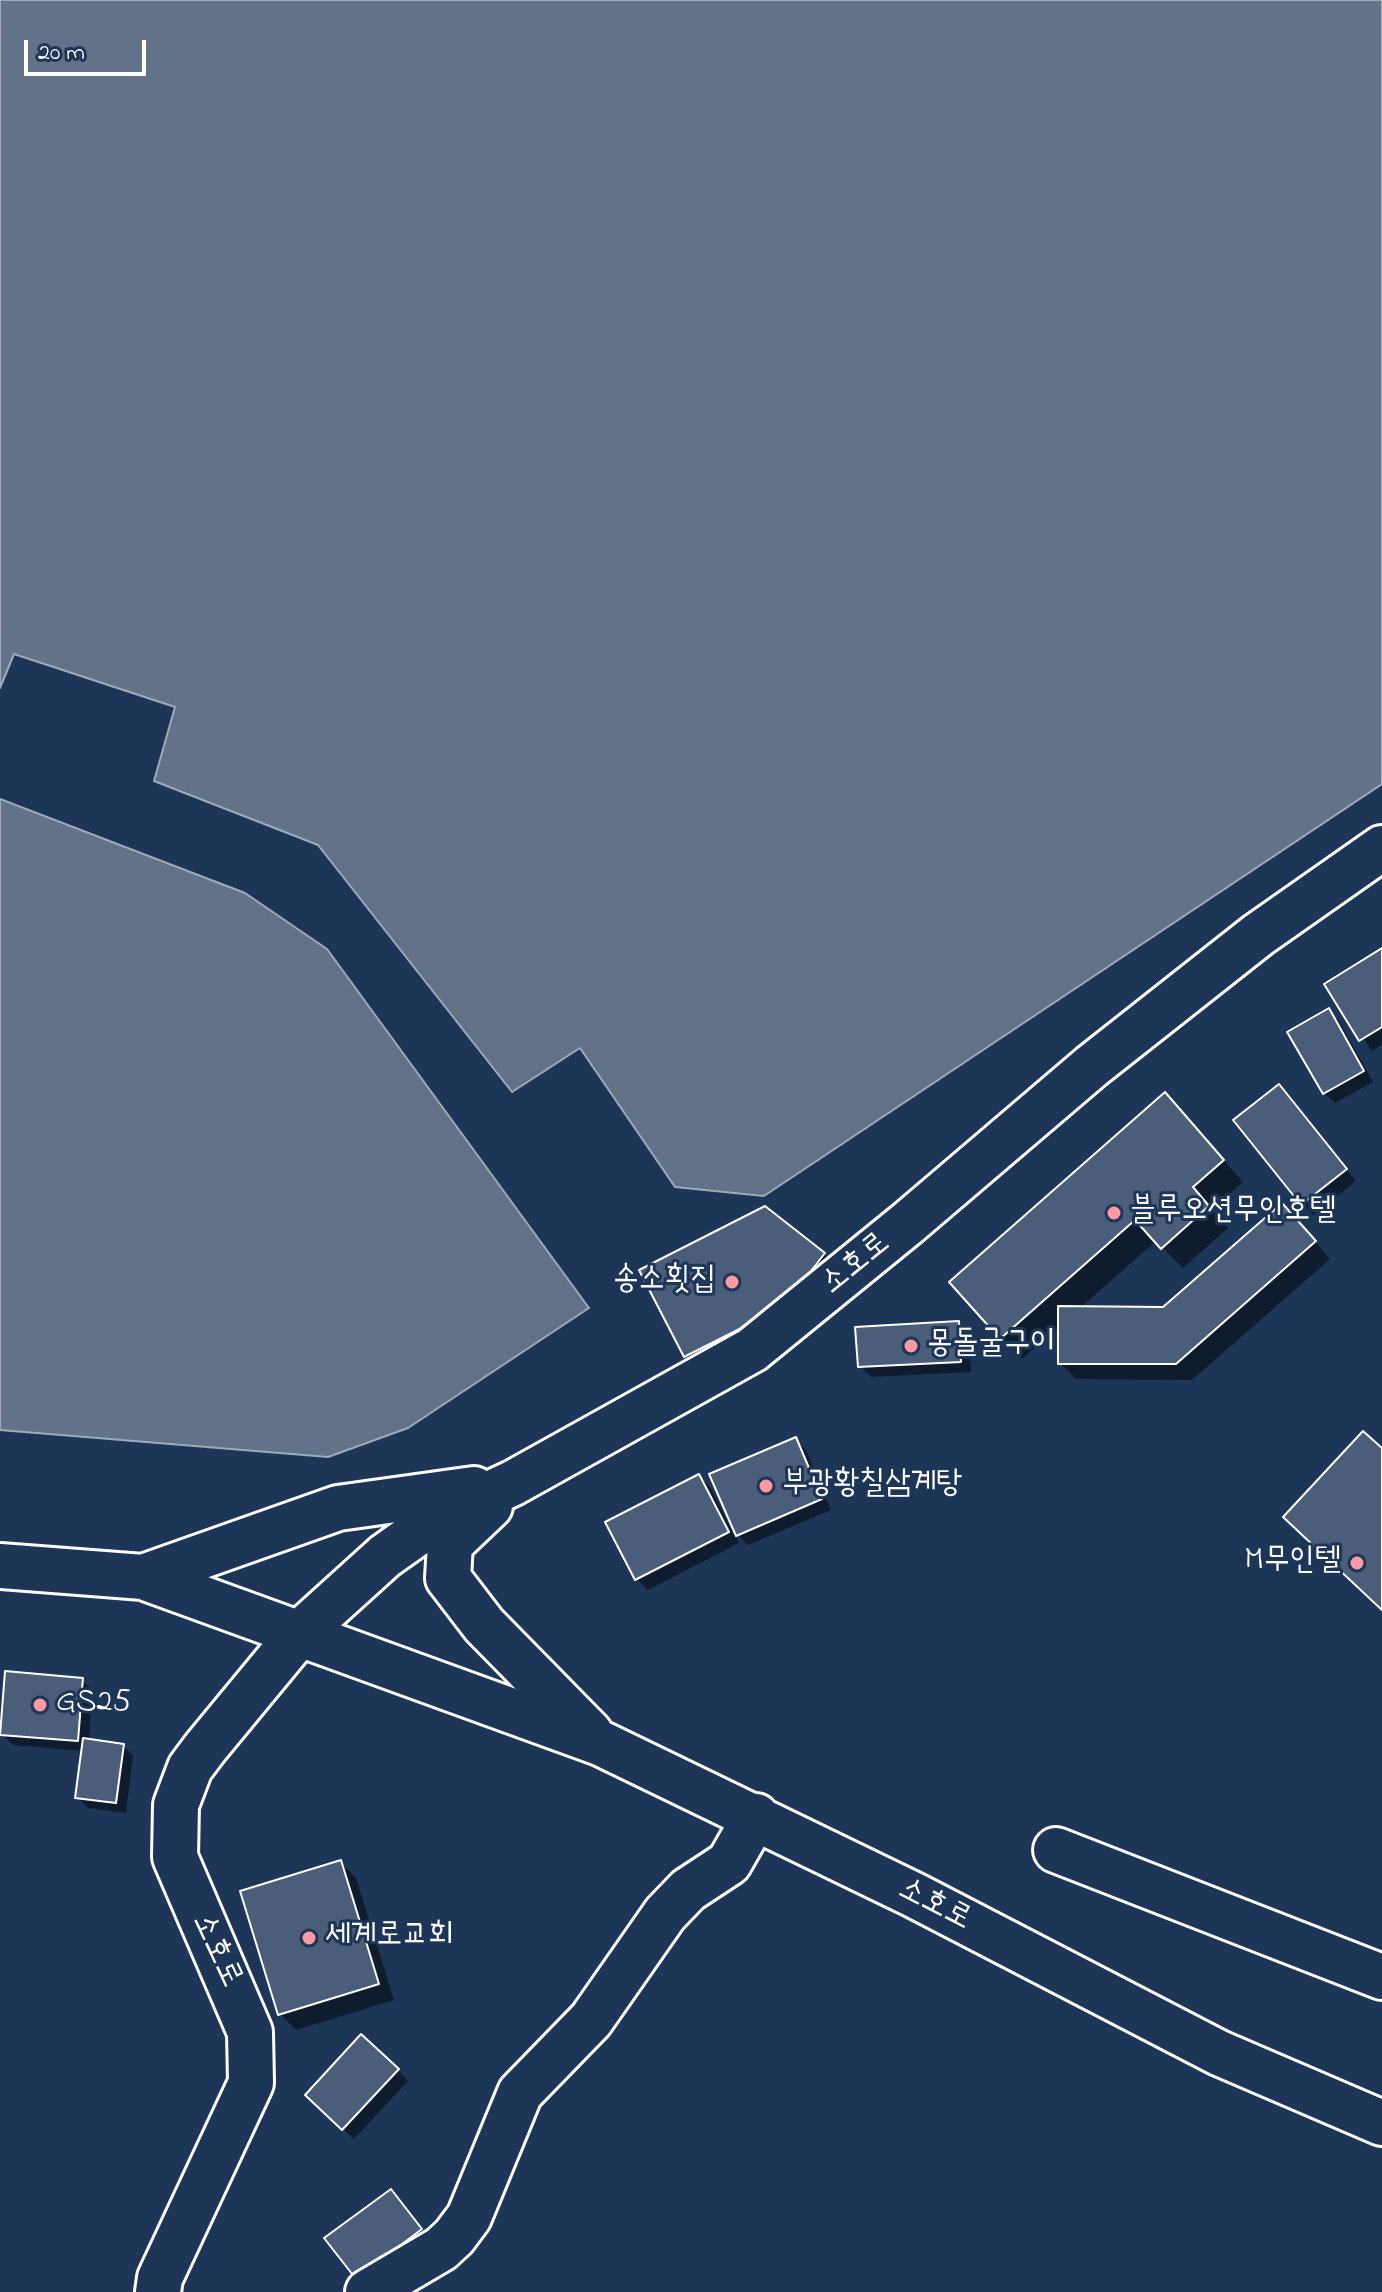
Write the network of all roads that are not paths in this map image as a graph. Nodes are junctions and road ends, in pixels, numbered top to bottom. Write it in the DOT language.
graph roads {
  1 [pos="1382,848"];
  2 [pos="513,1483"];
  3 [pos="0,1566"];
  4 [pos="143,1577"];
  5 [pos="300,1633"];
  6 [pos="600,1743"];
  7 [pos="756,1816"];
  8 [pos="1056,1850"];
  9 [pos="1382,1977"];
  10 [pos="1382,2123"];
  11 [pos="158,2292"];
  12 [pos="368,2292"];
  1 -- 2 [label="street, 소호로"];
  2 -- 4 [label="street"];
  2 -- 5 [label="street, 소호로"];
  2 -- 6 [label="street"];
  3 -- 4 [label="street, 소호로"];
  4 -- 5 [label="street, 소호로"];
  5 -- 6 [label="street, 소호로"];
  5 -- 11 [label="street, 소호로"];
  6 -- 7 [label="street, 소호로"];
  7 -- 10 [label="street, 소호로"];
  7 -- 12 [label="street"];
  8 -- 9 [label="street"];
}
